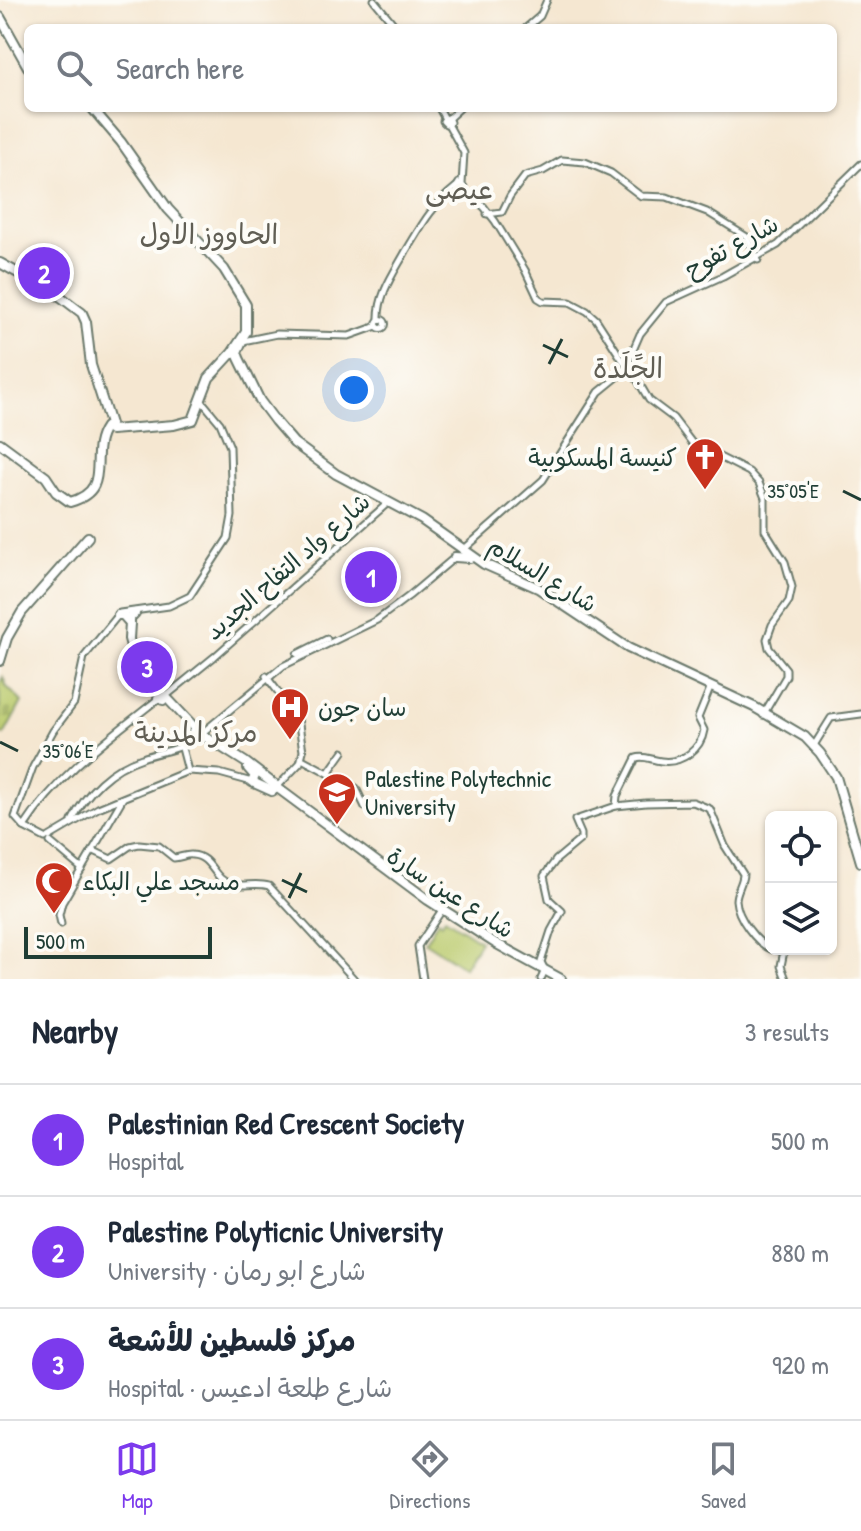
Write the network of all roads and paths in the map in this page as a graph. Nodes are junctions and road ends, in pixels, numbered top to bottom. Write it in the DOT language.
graph roads {
  1 [pos="374,0"];
  2 [pos="547,0"];
  3 [pos="0,17"];
  4 [pos="394,24"];
  5 [pos="531,24"];
  6 [pos="24,60"];
  7 [pos="95,112"];
  8 [pos="441,112"];
  9 [pos="456,112"];
  10 [pos="447,121"];
  11 [pos="861,166"];
  12 [pos="460,188"];
  13 [pos="489,214"];
  14 [pos="758,259"];
  15 [pos="0,263"];
  16 [pos="242,343"];
  17 [pos="627,367"];
  18 [pos="204,404"];
  19 [pos="107,428"];
  20 [pos="0,442"];
  21 [pos="384,504"];
  22 [pos="88,537"];
  23 [pos="461,551"];
  24 [pos="135,613"];
  25 [pos="120,616"];
  26 [pos="131,624"];
  27 [pos="0,661"];
  28 [pos="266,677"];
  29 [pos="710,688"];
  30 [pos="162,696"];
  31 [pos="763,714"];
  32 [pos="861,715"];
  33 [pos="199,733"];
  34 [pos="814,747"];
  35 [pos="182,748"];
  36 [pos="343,752"];
  37 [pos="302,759"];
  38 [pos="188,771"];
  39 [pos="328,773"];
  40 [pos="252,782"];
  41 [pos="275,788"];
  42 [pos="123,797"];
  43 [pos="616,806"];
  44 [pos="365,807"];
  45 [pos="71,822"];
  46 [pos="24,827"];
  47 [pos="48,839"];
  48 [pos="92,850"];
  49 [pos="861,862"];
  50 [pos="82,869"];
  51 [pos="861,869"];
  52 [pos="441,911"];
  53 [pos="61,924"];
  54 [pos="765,945"];
  55 [pos="783,955"];
  56 [pos="546,975"];
  57 [pos="354,979"];
  58 [pos="423,979"];
  59 [pos="561,979"];
  60 [pos="786,979"];
  1 -- 4 [label="street"];
  2 -- 5 [label="street"];
  3 -- 6 [label="main road"];
  7 -- 16 [label="main road"];
  8 -- 10 [label="street"];
  9 -- 10 [label="street"];
  10 -- 12 [label="street"];
  11 -- 14 [label="street"];
  12 -- 13 [label="street"];
  12 -- 16 [label="street"];
  13 -- 14 [label="street"];
  13 -- 17 [label="street"];
  14 -- 17 [label="street"];
  15 -- 19 [label="main road"];
  16 -- 18 [label="main road"];
  16 -- 21 [label="main road, شارع السلام"];
  16 -- 21 [label="main road, شارع السلام"];
  17 -- 23 [label="street"];
  17 -- 31 [label="street"];
  18 -- 19 [label="main road"];
  18 -- 24 [label="street"];
  18 -- 25 [label="street"];
  19 -- 20 [label="main road"];
  21 -- 23 [label="main road, شارع السلام"];
  21 -- 30 [label="street, شارع واد التفاح الجديد"];
  22 -- 27 [label="main road"];
  23 -- 28 [label="street"];
  23 -- 29 [label="main road, شارع السلام"];
  24 -- 25 [label="street"];
  24 -- 26 [label="main road"];
  25 -- 26 [label="main road"];
  25 -- 46 [label="street"];
  26 -- 30 [label="main road"];
  28 -- 33 [label="street"];
  28 -- 37 [label="street"];
  29 -- 31 [label="main road, شارع السلام"];
  29 -- 43 [label="street"];
  30 -- 33 [label="main road"];
  30 -- 46 [label="street, شارع واد التفاح الجديد"];
  31 -- 34 [label="main road, شارع السلام"];
  32 -- 34 [label="street"];
  33 -- 35 [label="street"];
  33 -- 40 [label="main road"];
  33 -- 41 [label="main road"];
  34 -- 49 [label="main road, شارع السلام"];
  34 -- 51 [label="main road, شارع السلام"];
  35 -- 38 [label="street"];
  35 -- 45 [label="street"];
  36 -- 39 [label="street"];
  37 -- 39 [label="street"];
  37 -- 41 [label="street"];
  38 -- 40 [label="street"];
  38 -- 42 [label="street"];
  39 -- 44 [label="street"];
  40 -- 41 [label="main road"];
  41 -- 52 [label="main road, شارع عين سارة"];
  42 -- 45 [label="street"];
  42 -- 48 [label="street"];
  43 -- 54 [label="street"];
  43 -- 56 [label="street"];
  45 -- 47 [label="street"];
  46 -- 47 [label="street"];
  47 -- 50 [label="street"];
  48 -- 50 [label="street"];
  48 -- 57 [label="street"];
  50 -- 53 [label="street"];
  52 -- 56 [label="main road, شارع عين سارة"];
  52 -- 58 [label="street"];
  55 -- 60 [label="street"];
  56 -- 59 [label="main road, شارع عين سارة"];
}
